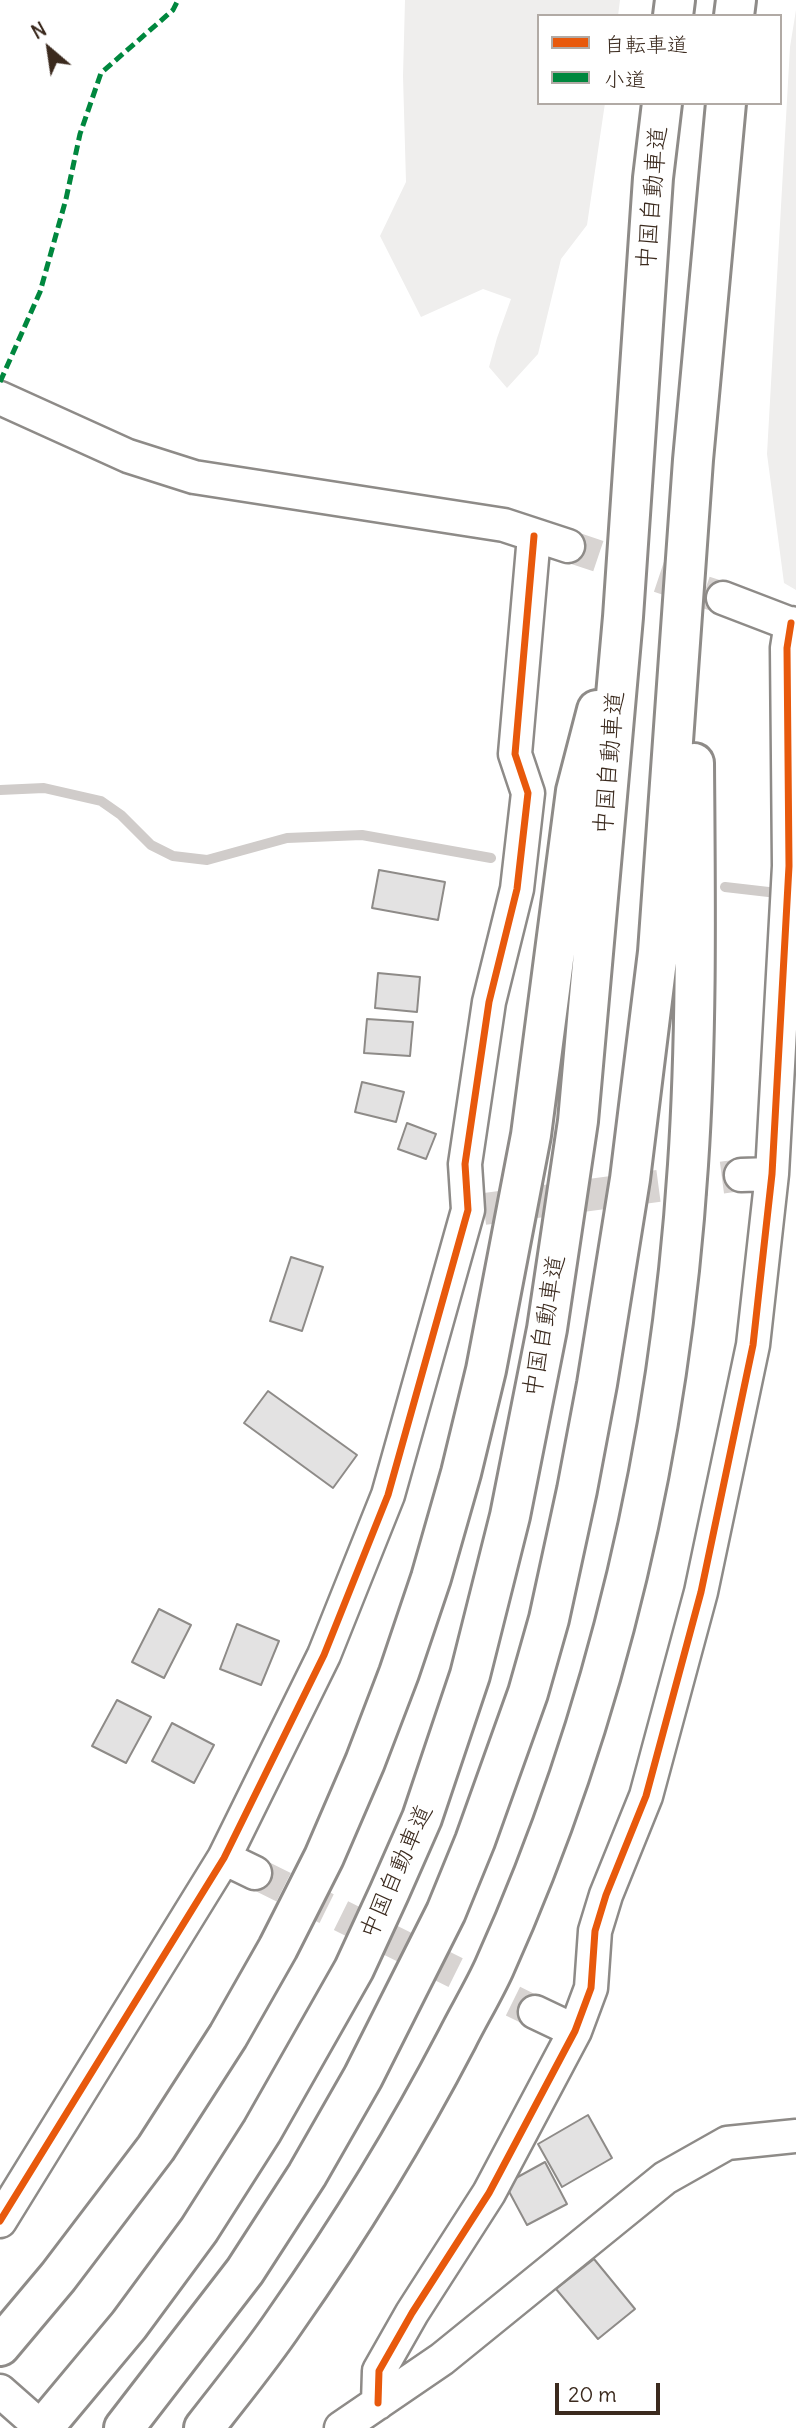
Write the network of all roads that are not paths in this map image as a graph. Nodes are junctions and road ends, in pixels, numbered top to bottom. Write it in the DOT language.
graph roads {
  1 [pos="662,105"];
  2 [pos="726,105"];
  3 [pos="0,398"];
  4 [pos="693,460"];
  5 [pos="534,536"];
  6 [pos="568,546"];
  7 [pos="723,598"];
  8 [pos="623,617"];
  9 [pos="793,624"];
  10 [pos="772,1174"];
  11 [pos="741,1175"];
  12 [pos="224,1858"];
  13 [pos="255,1873"];
  14 [pos="536,2012"];
  15 [pos="575,2031"];
  16 [pos="796,2136"];
  17 [pos="0,2221"];
  18 [pos="0,2346"];
  19 [pos="0,2391"];
  20 [pos="378,2403"];
  21 [pos="48,2422"];
  22 [pos="124,2428"];
  23 [pos="204,2428"];
  24 [pos="341,2428"];
  1 -- 8 [label="highway, 中国自動車道"];
  2 -- 4 [label="highway"];
  3 -- 5 [label="street"];
  4 -- 22 [label="highway"];
  4 -- 23 [label="highway"];
  5 -- 6 [label="street"];
  5 -- 12 [label="street"];
  7 -- 9 [label="street"];
  8 -- 18 [label="highway"];
  8 -- 21 [label="highway, 中国自動車道"];
  9 -- 10 [label="street"];
  10 -- 11 [label="street"];
  10 -- 15 [label="street"];
  12 -- 13 [label="street"];
  12 -- 17 [label="street"];
  14 -- 15 [label="street"];
  15 -- 20 [label="street"];
  16 -- 20 [label="street"];
  19 -- 21 [label="street"];
  20 -- 24 [label="street"];
}
